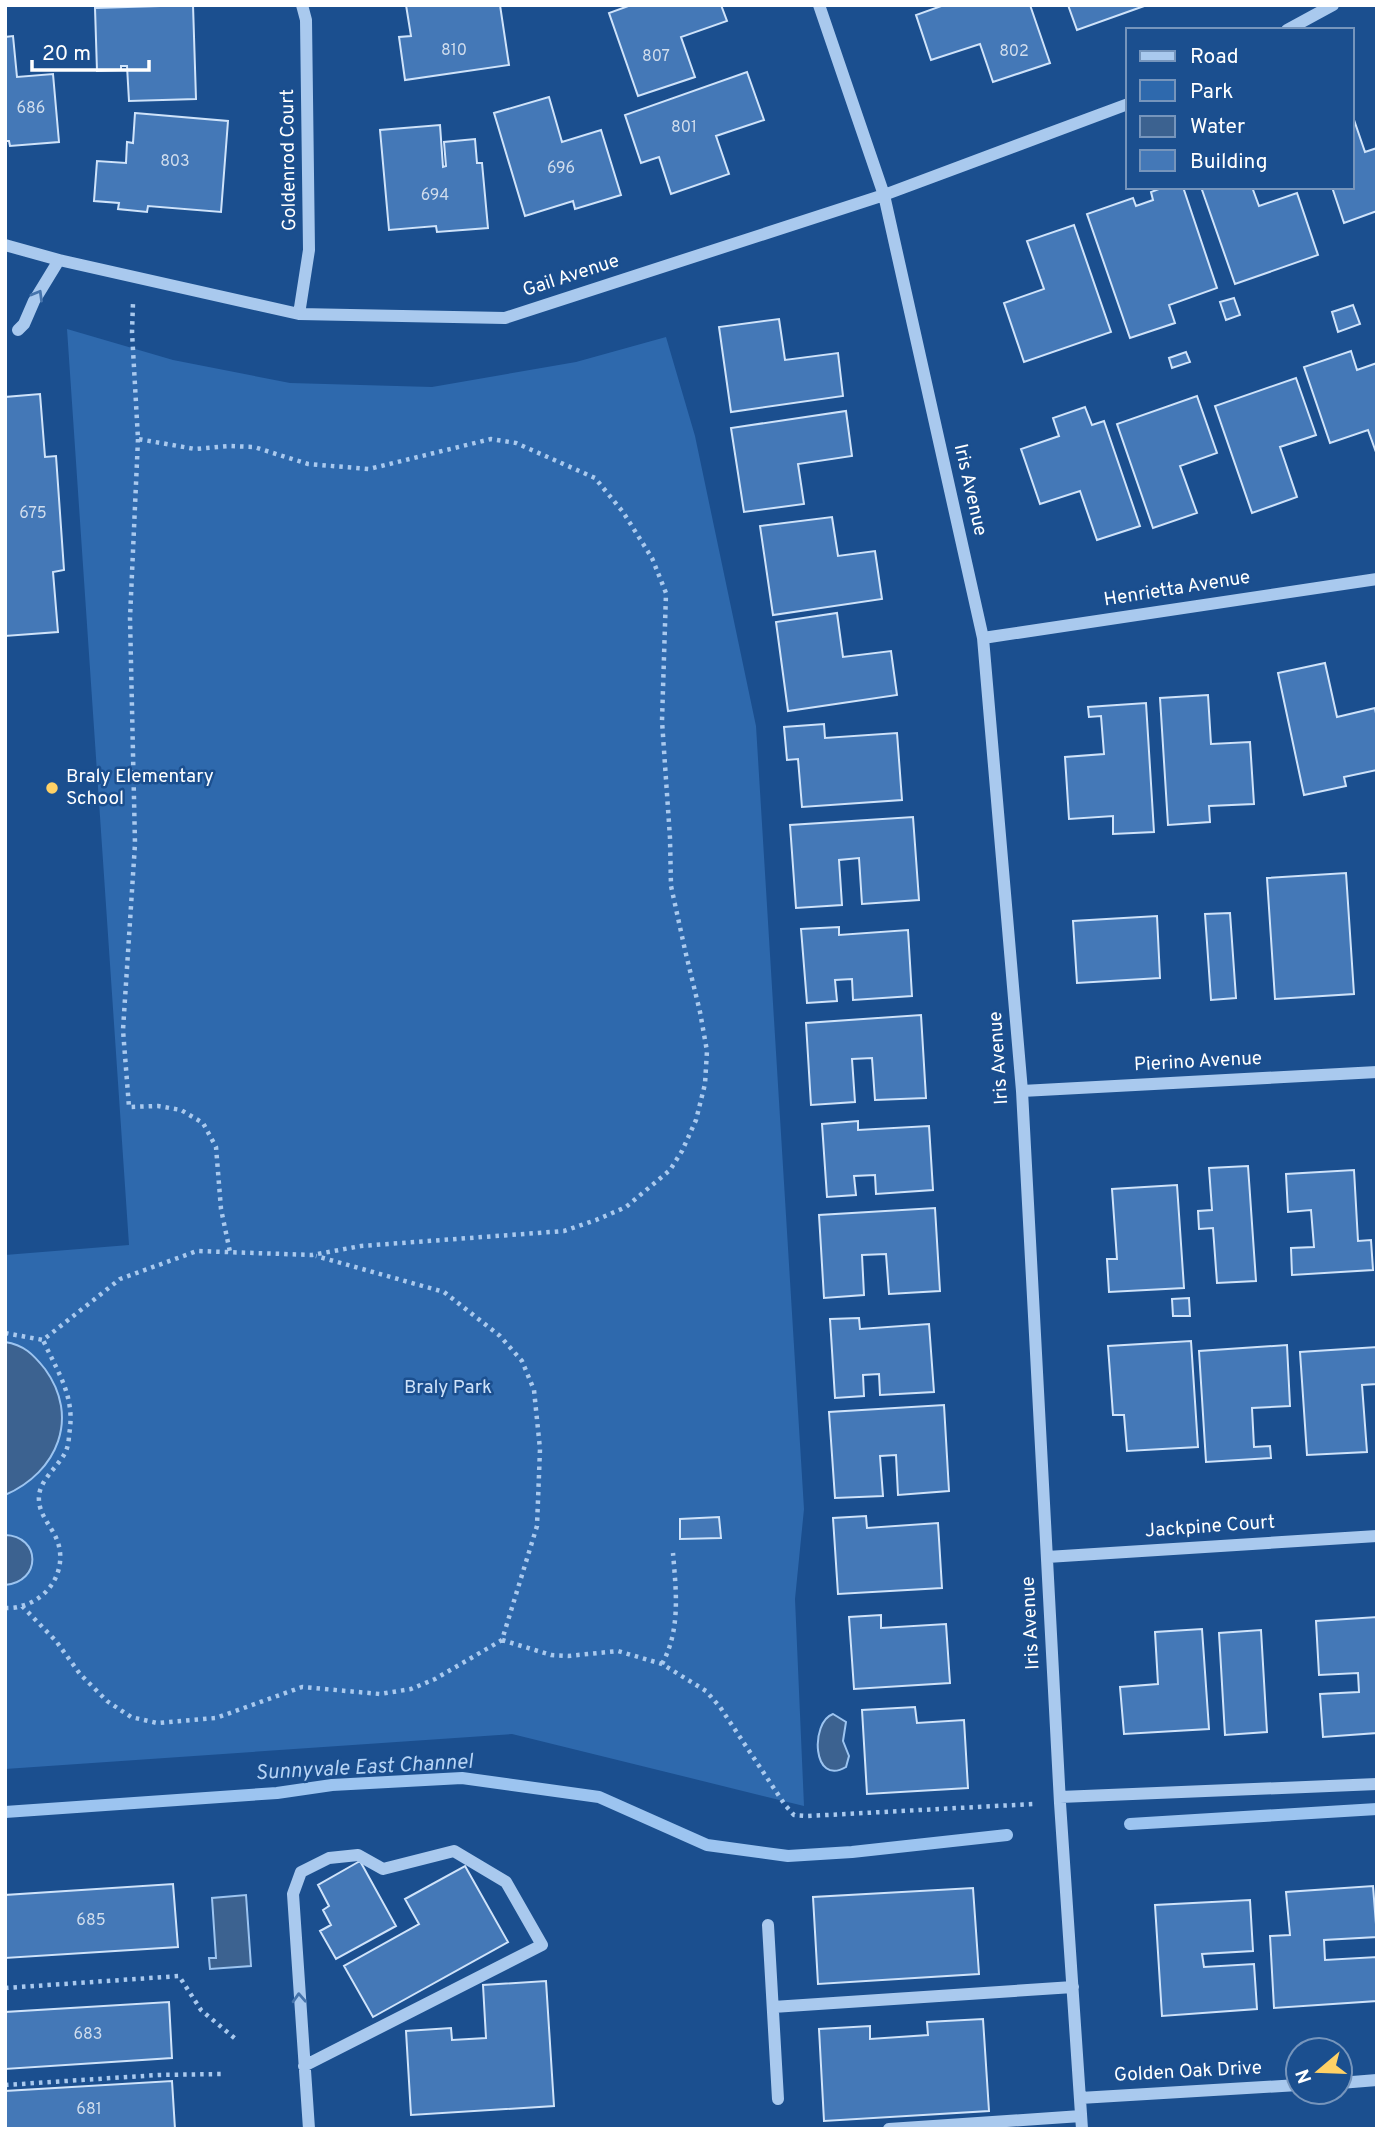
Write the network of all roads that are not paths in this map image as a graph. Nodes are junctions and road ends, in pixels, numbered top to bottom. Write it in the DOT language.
graph roads {
  1 [pos="302,5"];
  2 [pos="819,5"];
  3 [pos="1334,5"];
  4 [pos="1291,28"];
  5 [pos="1126,105"];
  6 [pos="884,195"];
  7 [pos="5,246"];
  8 [pos="59,261"];
  9 [pos="299,314"];
  10 [pos="18,330"];
  11 [pos="1377,579"];
  12 [pos="983,638"];
  13 [pos="1377,1072"];
  14 [pos="1022,1091"];
  15 [pos="1377,1536"];
  16 [pos="1047,1557"];
  17 [pos="1377,1784"];
  18 [pos="1060,1800"];
  19 [pos="768,1925"];
  20 [pos="1073,1987"];
  21 [pos="773,2007"];
  22 [pos="304,2066"];
  23 [pos="1377,2080"];
  24 [pos="1354,2082"];
  25 [pos="1284,2086"];
  26 [pos="1080,2098"];
  27 [pos="778,2099"];
  28 [pos="1082,2122"];
  29 [pos="309,2129"];
  30 [pos="889,2129"];
  1 -- 9 [label="street, Goldenrod Court"];
  2 -- 6 [label="street, Iris Avenue"];
  3 -- 4 [label="street"];
  5 -- 6 [label="street, Gail Avenue"];
  6 -- 9 [label="street, Gail Avenue"];
  6 -- 12 [label="street, Iris Avenue"];
  7 -- 8 [label="street, Gail Avenue"];
  8 -- 9 [label="street, Gail Avenue"];
  10 -- 8 [label="street, one-way"];
  11 -- 12 [label="street, Henrietta Avenue"];
  12 -- 14 [label="street, Iris Avenue"];
  13 -- 14 [label="street, Pierino Avenue"];
  14 -- 16 [label="street, Iris Avenue"];
  15 -- 16 [label="street, Jackpine Court"];
  16 -- 18 [label="street, Iris Avenue"];
  17 -- 18 [label="street"];
  18 -- 20 [label="street, Iris Avenue"];
  19 -- 21 [label="street"];
  20 -- 21 [label="street"];
  20 -- 26 [label="street, Iris Avenue"];
  21 -- 27 [label="street"];
  22 -- 22 [label="street, one-way"];
  22 -- 29 [label="street"];
  23 -- 24 [label="street"];
  25 -- 26 [label="street, Golden Oak Drive"];
  26 -- 28 [label="street, Iris Avenue"];
  28 -- 30 [label="street"];
}
